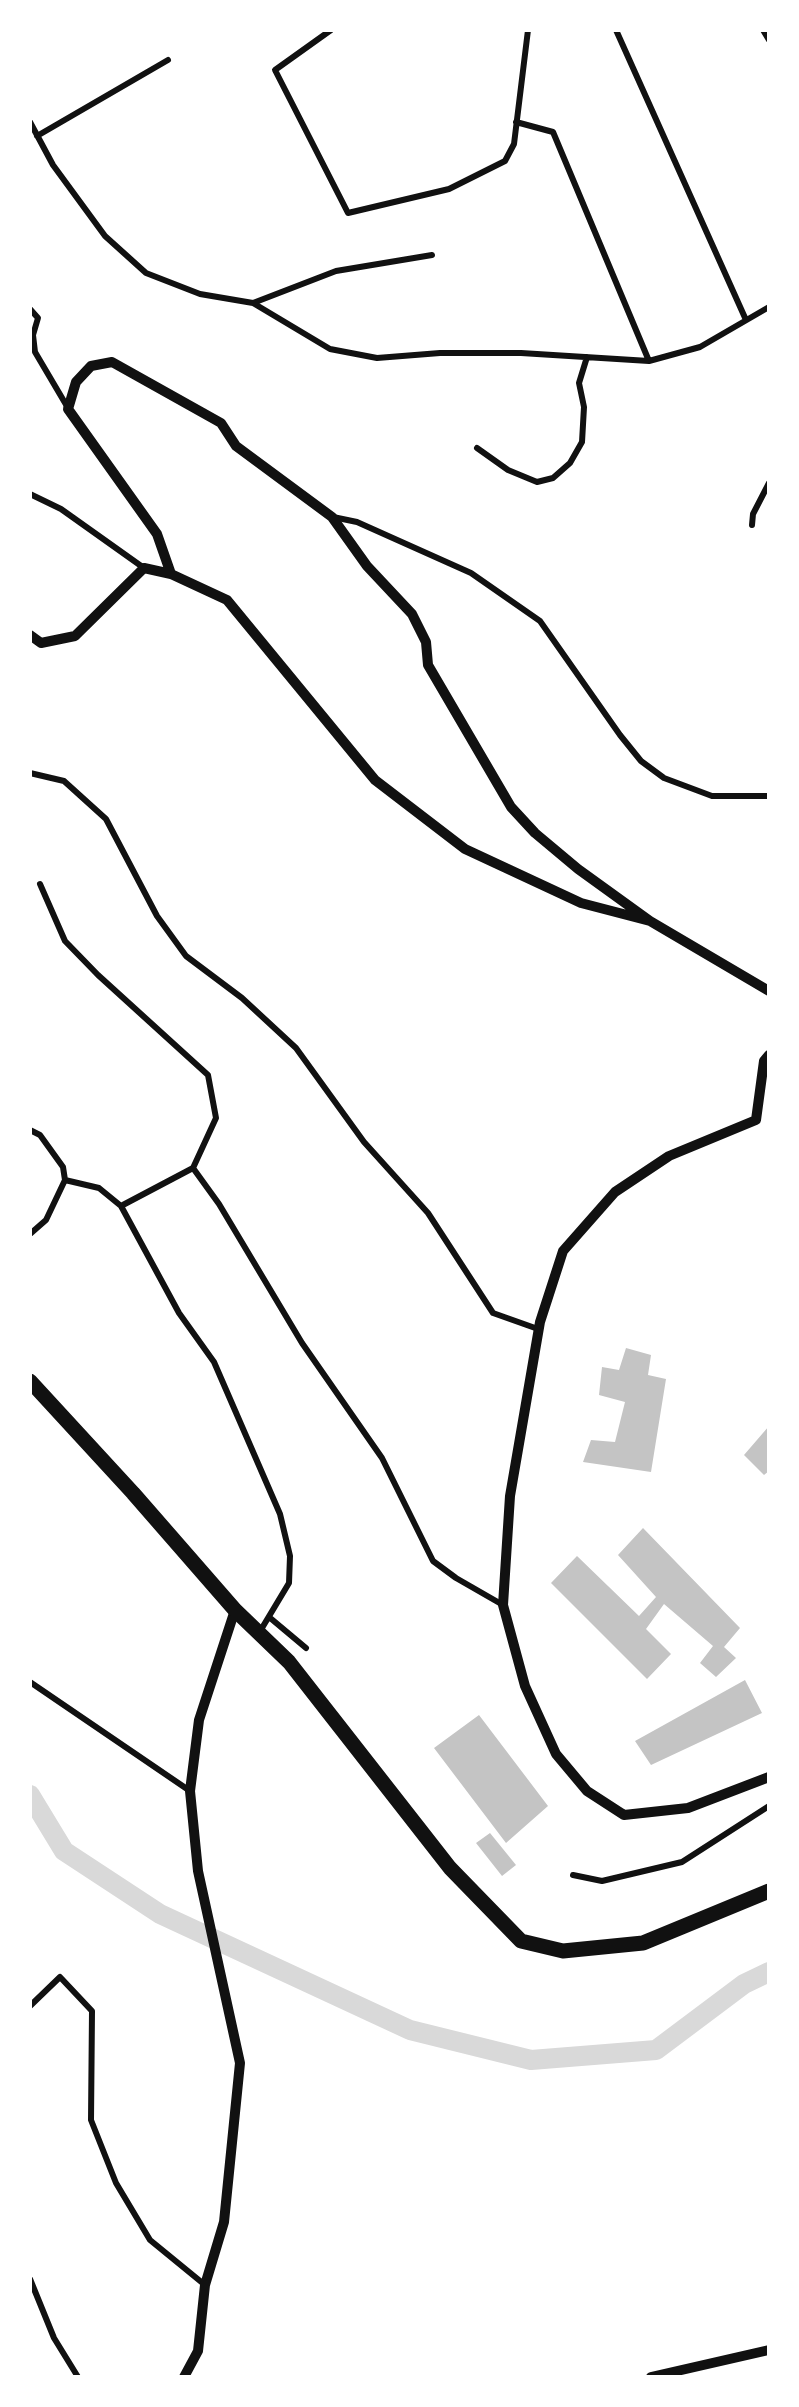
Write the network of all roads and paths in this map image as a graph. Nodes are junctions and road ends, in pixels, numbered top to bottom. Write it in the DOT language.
graph roads {
  1 [pos="331,30"];
  2 [pos="528,30"];
  3 [pos="616,30"];
  4 [pos="763,30"];
  5 [pos="769,40"];
  6 [pos="168,60"];
  7 [pos="30,122"];
  8 [pos="516,122"];
  9 [pos="38,136"];
  10 [pos="432,255"];
  11 [pos="253,303"];
  12 [pos="769,307"];
  13 [pos="30,309"];
  14 [pos="746,320"];
  15 [pos="587,357"];
  16 [pos="649,361"];
  17 [pos="68,409"];
  18 [pos="477,448"];
  19 [pos="769,483"];
  20 [pos="30,494"];
  21 [pos="332,517"];
  22 [pos="752,525"];
  23 [pos="144,568"];
  24 [pos="171,574"];
  25 [pos="30,635"];
  26 [pos="30,773"];
  27 [pos="769,796"];
  28 [pos="40,884"];
  29 [pos="650,921"];
  30 [pos="769,991"];
  31 [pos="769,1055"];
  32 [pos="30,1130"];
  33 [pos="193,1168"];
  34 [pos="65,1180"];
  35 [pos="121,1206"];
  36 [pos="30,1234"];
  37 [pos="538,1329"];
  38 [pos="30,1381"];
  39 [pos="502,1605"];
  40 [pos="236,1610"];
  41 [pos="269,1617"];
  42 [pos="259,1633"];
  43 [pos="306,1648"];
  44 [pos="30,1682"];
  45 [pos="769,1777"];
  46 [pos="190,1791"];
  47 [pos="769,1806"];
  48 [pos="573,1875"];
  49 [pos="769,1891"];
  50 [pos="30,2006"];
  51 [pos="30,2279"];
  52 [pos="205,2285"];
  53 [pos="769,2350"];
  54 [pos="78,2377"];
  55 [pos="184,2377"];
  56 [pos="651,2377"];
  1 -- 8 [label="street"];
  2 -- 8 [label="street"];
  3 -- 14 [label="street"];
  4 -- 5 [label="street"];
  6 -- 9 [label="street"];
  7 -- 9 [label="street"];
  8 -- 16 [label="street"];
  9 -- 11 [label="street"];
  10 -- 11 [label="street"];
  11 -- 15 [label="street"];
  12 -- 14 [label="street"];
  13 -- 17 [label="street"];
  14 -- 16 [label="street"];
  15 -- 16 [label="street"];
  15 -- 18 [label="street"];
  17 -- 21 [label="street"];
  17 -- 24 [label="street"];
  19 -- 22 [label="street"];
  20 -- 23 [label="street"];
  21 -- 27 [label="street"];
  21 -- 29 [label="street"];
  23 -- 24 [label="street"];
  23 -- 25 [label="street"];
  24 -- 29 [label="street"];
  26 -- 37 [label="street"];
  28 -- 33 [label="street"];
  29 -- 30 [label="street"];
  31 -- 37 [label="street"];
  32 -- 34 [label="street"];
  33 -- 35 [label="street"];
  33 -- 39 [label="street"];
  34 -- 35 [label="street"];
  34 -- 36 [label="street"];
  35 -- 41 [label="street"];
  37 -- 39 [label="street"];
  38 -- 40 [label="main road"];
  39 -- 45 [label="street"];
  40 -- 42 [label="main road"];
  40 -- 46 [label="street"];
  41 -- 42 [label="street"];
  41 -- 43 [label="street"];
  42 -- 49 [label="main road"];
  44 -- 46 [label="street"];
  46 -- 52 [label="street"];
  47 -- 48 [label="street"];
  50 -- 52 [label="street"];
  51 -- 54 [label="street"];
  52 -- 55 [label="street"];
  53 -- 56 [label="street"];
}
